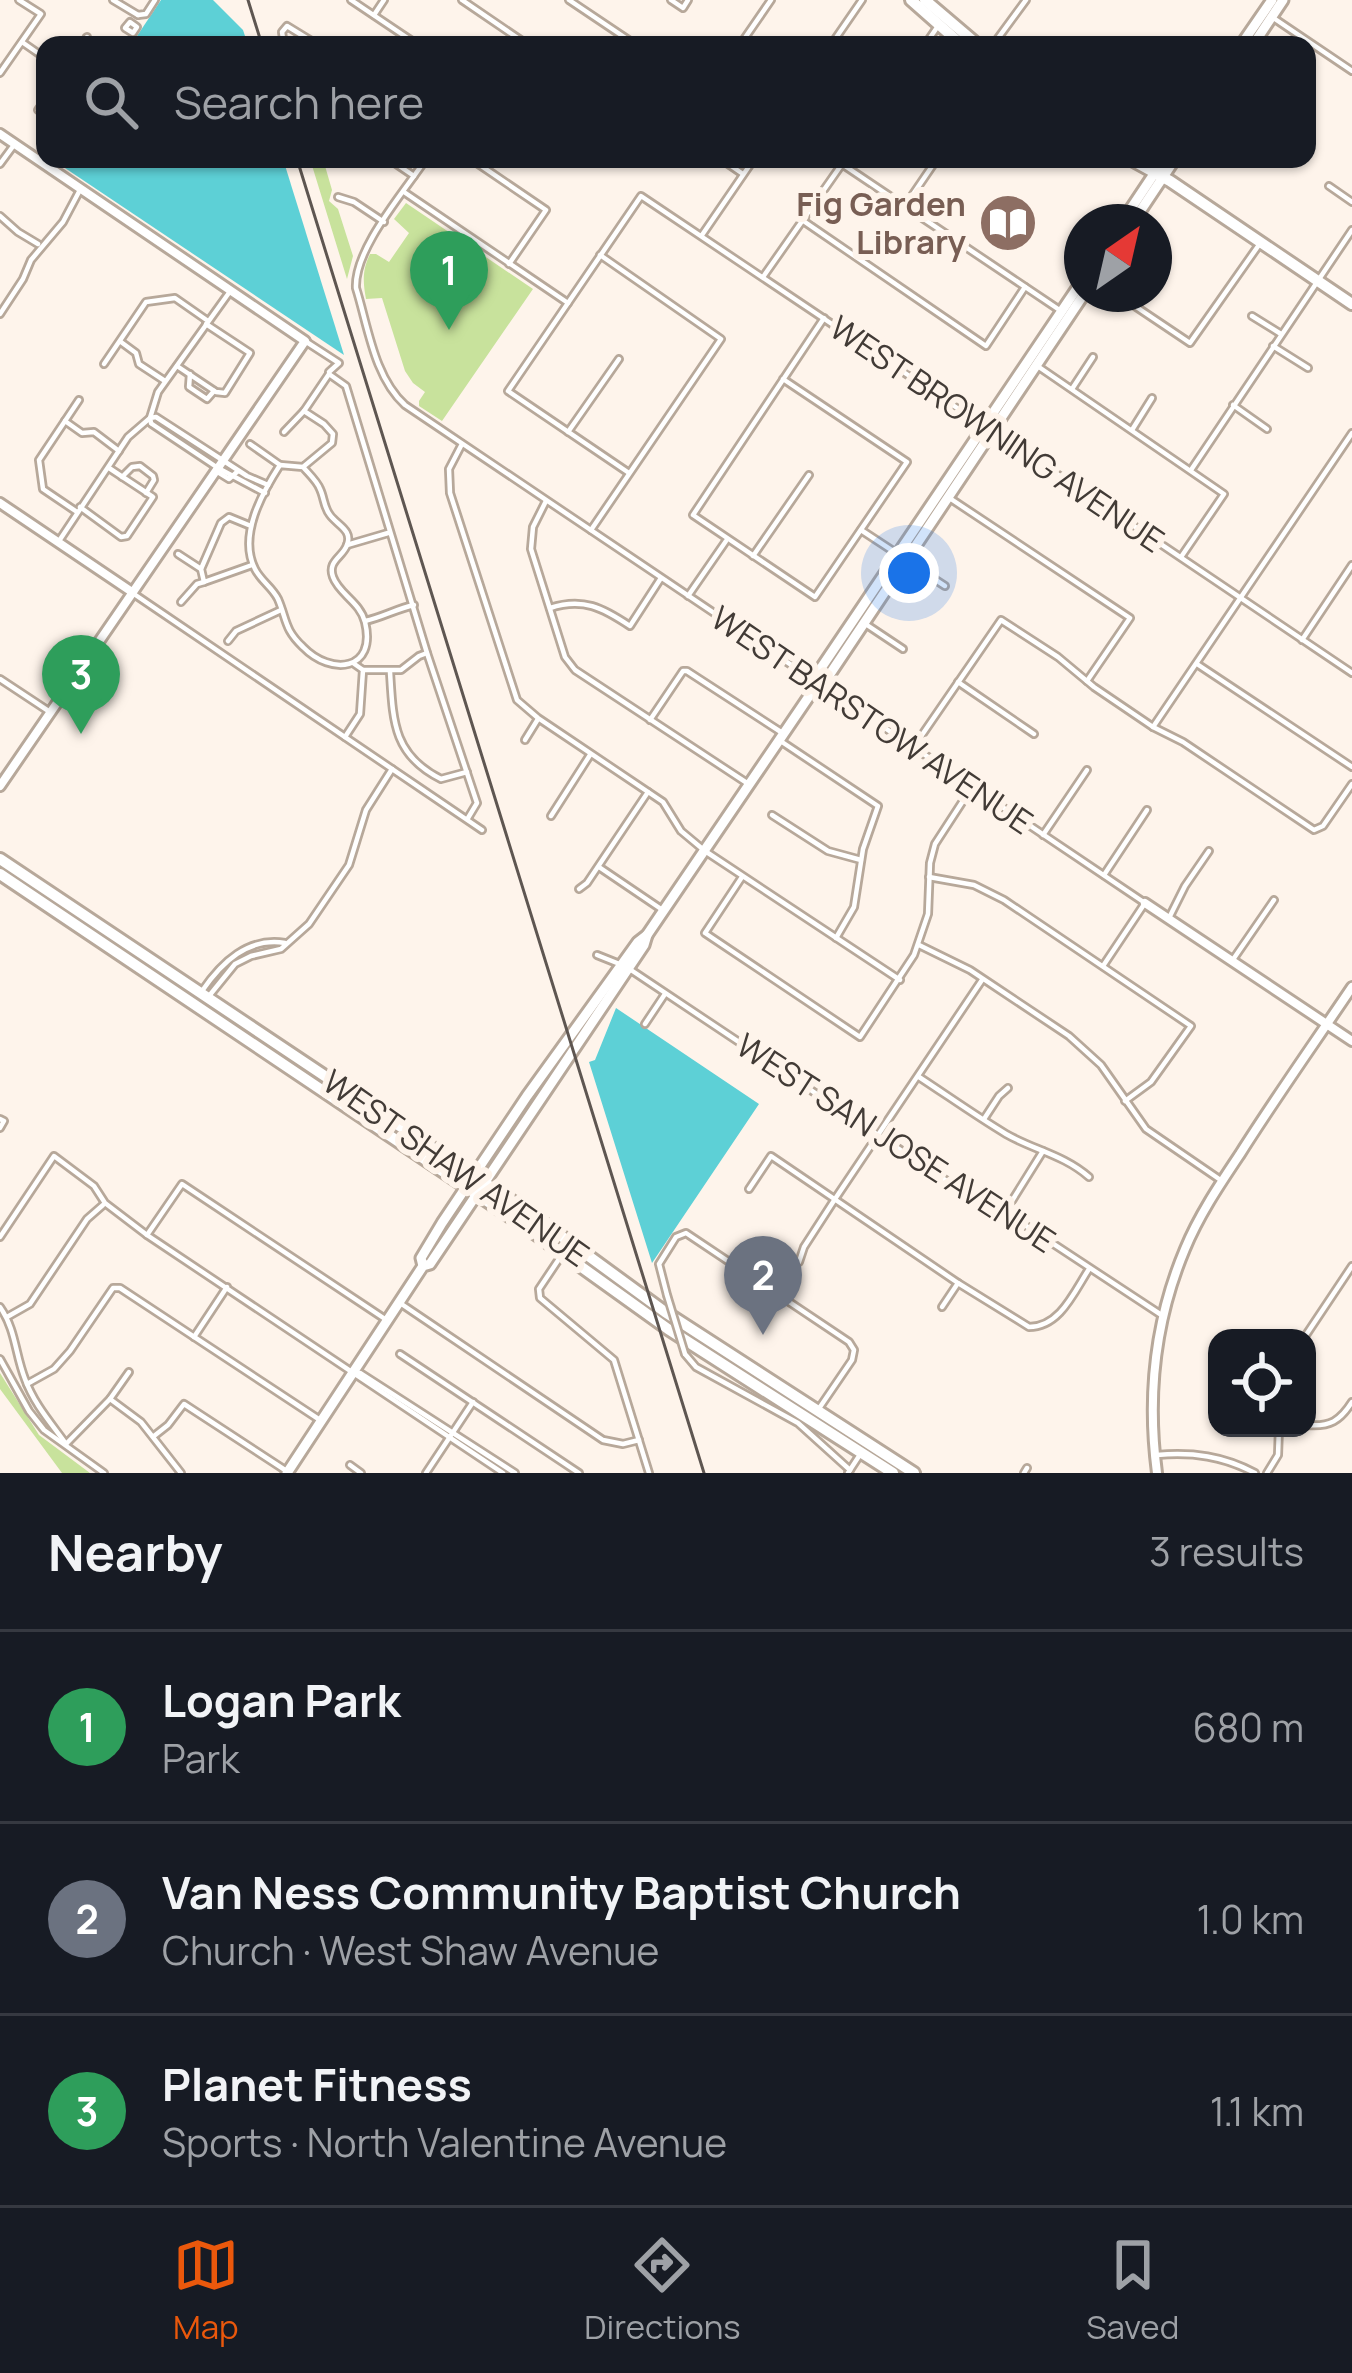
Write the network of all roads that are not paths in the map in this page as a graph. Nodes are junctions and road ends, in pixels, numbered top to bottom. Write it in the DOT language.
graph roads {
  1 [pos="20,0"];
  2 [pos="113,0"];
  3 [pos="155,0"];
  4 [pos="351,0"];
  5 [pos="385,0"];
  6 [pos="462,0"];
  7 [pos="569,0"];
  8 [pos="671,0"];
  9 [pos="688,0"];
  10 [pos="771,0"];
  11 [pos="862,0"];
  12 [pos="912,0"];
  13 [pos="925,0"];
  14 [pos="1026,0"];
  15 [pos="1277,0"];
  16 [pos="134,14"];
  17 [pos="374,15"];
  18 [pos="1272,17"];
  19 [pos="127,23"];
  20 [pos="136,25"];
  21 [pos="938,26"];
  22 [pos="284,36"];
  23 [pos="304,36"];
  24 [pos="405,36"];
  25 [pos="515,36"];
  26 [pos="623,36"];
  27 [pos="746,36"];
  28 [pos="837,36"];
  29 [pos="932,36"];
  30 [pos="956,36"];
  31 [pos="959,36"];
  32 [pos="1000,36"];
  33 [pos="1248,36"];
  34 [pos="1259,36"];
  35 [pos="1300,36"];
  36 [pos="22,42"];
  37 [pos="1316,47"];
  38 [pos="36,52"];
  39 [pos="1352,71"];
  40 [pos="0,73"];
  41 [pos="0,134"];
  42 [pos="15,144"];
  43 [pos="36,155"];
  44 [pos="0,164"];
  45 [pos="56,168"];
  46 [pos="402,168"];
  47 [pos="420,168"];
  48 [pos="484,168"];
  49 [pos="734,168"];
  50 [pos="747,168"];
  51 [pos="839,168"];
  52 [pos="848,168"];
  53 [pos="931,168"];
  54 [pos="1160,170"];
  55 [pos="743,174"];
  56 [pos="414,176"];
  57 [pos="1329,186"];
  58 [pos="81,188"];
  59 [pos="404,192"];
  60 [pos="338,196"];
  61 [pos="1352,202"];
  62 [pos="1135,204"];
  63 [pos="1142,204"];
  64 [pos="905,206"];
  65 [pos="0,216"];
  66 [pos="802,220"];
  67 [pos="384,222"];
  68 [pos="1352,230"];
  69 [pos="702,236"];
  70 [pos="1262,242"];
  71 [pos="41,246"];
  72 [pos="600,255"];
  73 [pos="509,264"];
  74 [pos="763,277"];
  75 [pos="1318,282"];
  76 [pos="1025,286"];
  77 [pos="231,290"];
  78 [pos="568,303"];
  79 [pos="1352,304"];
  80 [pos="1064,307"];
  81 [pos="1,311"];
  82 [pos="1061,311"];
  83 [pos="1072,312"];
  84 [pos="1144,312"];
  85 [pos="1252,316"];
  86 [pos="824,318"];
  87 [pos="207,323"];
  88 [pos="1281,334"];
  89 [pos="305,340"];
  90 [pos="120,341"];
  91 [pos="1050,345"];
  92 [pos="1273,346"];
  93 [pos="1093,357"];
  94 [pos="619,359"];
  95 [pos="104,364"];
  96 [pos="1036,365"];
  97 [pos="177,366"];
  98 [pos="1308,368"];
  99 [pos="190,374"];
  100 [pos="329,374"];
  101 [pos="783,379"];
  102 [pos="165,381"];
  103 [pos="1072,389"];
  104 [pos="214,391"];
  105 [pos="1152,398"];
  106 [pos="79,400"];
  107 [pos="1233,405"];
  108 [pos="304,411"];
  109 [pos="150,418"];
  110 [pos="65,421"];
  111 [pos="988,428"];
  112 [pos="1267,429"];
  113 [pos="1132,430"];
  114 [pos="284,432"];
  115 [pos="568,432"];
  116 [pos="1352,433"];
  117 [pos="250,444"];
  118 [pos="462,444"];
  119 [pos="119,451"];
  120 [pos="280,465"];
  121 [pos="107,467"];
  122 [pos="219,467"];
  123 [pos="303,467"];
  124 [pos="1191,470"];
  125 [pos="629,473"];
  126 [pos="236,474"];
  127 [pos="808,475"];
  128 [pos="122,477"];
  129 [pos="266,489"];
  130 [pos="146,493"];
  131 [pos="948,497"];
  132 [pos="547,501"];
  133 [pos="0,503"];
  134 [pos="78,510"];
  135 [pos="251,526"];
  136 [pos="591,530"];
  137 [pos="861,530"];
  138 [pos="390,532"];
  139 [pos="727,539"];
  140 [pos="58,542"];
  141 [pos="347,545"];
  142 [pos="178,554"];
  143 [pos="753,556"];
  144 [pos="902,557"];
  145 [pos="1181,557"];
  146 [pos="252,565"];
  147 [pos="1352,565"];
  148 [pos="200,569"];
  149 [pos="662,578"];
  150 [pos="204,582"];
  151 [pos="945,586"];
  152 [pos="132,592"];
  153 [pos="688,596"];
  154 [pos="1240,598"];
  155 [pos="181,602"];
  156 [pos="414,604"];
  157 [pos="549,608"];
  158 [pos="281,610"];
  159 [pos="365,621"];
  160 [pos="864,622"];
  161 [pos="228,640"];
  162 [pos="1302,640"];
  163 [pos="903,649"];
  164 [pos="428,653"];
  165 [pos="353,663"];
  166 [pos="1196,663"];
  167 [pos="363,670"];
  168 [pos="390,672"];
  169 [pos="1352,674"];
  170 [pos="0,679"];
  171 [pos="958,682"];
  172 [pos="1087,682"];
  173 [pos="818,683"];
  174 [pos="50,712"];
  175 [pos="538,718"];
  176 [pos="650,720"];
  177 [pos="1153,727"];
  178 [pos="1034,734"];
  179 [pos="345,736"];
  180 [pos="782,737"];
  181 [pos="525,740"];
  182 [pos="913,748"];
  183 [pos="591,753"];
  184 [pos="1352,767"];
  185 [pos="392,769"];
  186 [pos="1087,770"];
  187 [pos="4,771"];
  188 [pos="467,772"];
  189 [pos="750,784"];
  190 [pos="1352,784"];
  191 [pos="0,786"];
  192 [pos="972,787"];
  193 [pos="649,791"];
  194 [pos="1147,810"];
  195 [pos="772,815"];
  196 [pos="551,816"];
  197 [pos="468,818"];
  198 [pos="482,830"];
  199 [pos="1043,835"];
  200 [pos="705,851"];
  201 [pos="1209,851"];
  202 [pos="0,859"];
  203 [pos="860,860"];
  204 [pos="599,867"];
  205 [pos="0,874"];
  206 [pos="1104,875"];
  207 [pos="743,876"];
  208 [pos="929,877"];
  209 [pos="579,889"];
  210 [pos="1274,900"];
  211 [pos="1145,903"];
  212 [pos="664,911"];
  213 [pos="1169,919"];
  214 [pos="68,920"];
  215 [pos="836,938"];
  216 [pos="919,945"];
  217 [pos="139,952"];
  218 [pos="597,955"];
  219 [pos="1232,961"];
  220 [pos="1102,966"];
  221 [pos="625,967"];
  222 [pos="983,978"];
  223 [pos="899,980"];
  224 [pos="1352,987"];
  225 [pos="665,993"];
  226 [pos="201,1000"];
  227 [pos="645,1024"];
  228 [pos="1326,1024"];
  229 [pos="1352,1041"];
  230 [pos="552,1061"];
  231 [pos="918,1076"];
  232 [pos="320,1081"];
  233 [pos="1008,1088"];
  234 [pos="1125,1101"];
  235 [pos="526,1119"];
  236 [pos="984,1119"];
  237 [pos="878,1136"];
  238 [pos="1044,1149"];
  239 [pos="1089,1178"];
  240 [pos="1222,1181"];
  241 [pos="474,1184"];
  242 [pos="749,1189"];
  243 [pos="835,1199"];
  244 [pos="105,1203"];
  245 [pos="1005,1212"];
  246 [pos="147,1234"];
  247 [pos="0,1237"];
  248 [pos="563,1254"];
  249 [pos="799,1262"];
  250 [pos="1352,1266"];
  251 [pos="1089,1268"];
  252 [pos="958,1283"];
  253 [pos="227,1287"];
  254 [pos="400,1303"];
  255 [pos="0,1307"];
  256 [pos="942,1307"];
  257 [pos="1163,1316"];
  258 [pos="8,1318"];
  259 [pos="388,1321"];
  260 [pos="1310,1329"];
  261 [pos="194,1337"];
  262 [pos="400,1354"];
  263 [pos="19,1355"];
  264 [pos="1,1361"];
  265 [pos="354,1371"];
  266 [pos="129,1372"];
  267 [pos="27,1384"];
  268 [pos="110,1400"];
  269 [pos="473,1402"];
  270 [pos="1352,1402"];
  271 [pos="815,1414"];
  272 [pos="322,1421"];
  273 [pos="1316,1426"];
  274 [pos="451,1435"];
  275 [pos="154,1436"];
  276 [pos="1279,1437"];
  277 [pos="639,1440"];
  278 [pos="66,1444"];
  279 [pos="862,1452"];
  280 [pos="1155,1455"];
  281 [pos="560,1461"];
  282 [pos="350,1466"];
  283 [pos="849,1471"];
  284 [pos="288,1472"];
  285 [pos="104,1473"];
  286 [pos="181,1473"];
  287 [pos="362,1473"];
  288 [pos="426,1473"];
  289 [pos="503,1473"];
  290 [pos="514,1473"];
  291 [pos="552,1473"];
  292 [pos="579,1473"];
  293 [pos="649,1473"];
  294 [pos="893,1473"];
  295 [pos="904,1473"];
  296 [pos="914,1473"];
  297 [pos="1157,1473"];
  298 [pos="1255,1473"];
  299 [pos="1267,1473"];
  1 -- 36 [label="street"];
  2 -- 16 [label="street"];
  3 -- 16 [label="street"];
  4 -- 17 [label="street"];
  5 -- 17 [label="street"];
  6 -- 25 [label="street"];
  7 -- 26 [label="street"];
  8 -- 9 [label="street"];
  10 -- 27 [label="street"];
  11 -- 28 [label="street"];
  12 -- 21 [label="main road"];
  13 -- 31 [label="main road"];
  14 -- 32 [label="street"];
  15 -- 18 [label="main road"];
  15 -- 33 [label="main road"];
  16 -- 19 [label="street"];
  16 -- 20 [label="street"];
  17 -- 24 [label="street"];
  18 -- 34 [label="main road"];
  18 -- 35 [label="street"];
  19 -- 20 [label="street"];
  19 -- 20 [label="street"];
  21 -- 29 [label="street"];
  21 -- 30 [label="main road"];
  22 -- 23 [label="street"];
  36 -- 38 [label="street"];
  36 -- 40 [label="street"];
  37 -- 39 [label="street"];
  41 -- 42 [label="street"];
  42 -- 43 [label="street"];
  42 -- 44 [label="street"];
  45 -- 58 [label="street"];
  46 -- 56 [label="street"];
  47 -- 56 [label="street"];
  48 -- 73 [label="street"];
  49 -- 55 [label="street"];
  50 -- 55 [label="street"];
  51 -- 66 [label="street"];
  52 -- 64 [label="street"];
  53 -- 64 [label="street"];
  54 -- 62 [label="main road"];
  54 -- 63 [label="main road"];
  54 -- 70 [label="main road"];
  55 -- 69 [label="street"];
  56 -- 59 [label="street"];
  57 -- 61 [label="street"];
  58 -- 71 [label="street"];
  58 -- 77 [label="street"];
  59 -- 67 [label="street"];
  59 -- 73 [label="street"];
  60 -- 67 [label="street"];
  64 -- 76 [label="street"];
  65 -- 71 [label="street"];
  66 -- 74 [label="street"];
  66 -- 76 [label="street"];
  67 -- 118 [label="street, WEST BARSTOW AVENUE"];
  68 -- 75 [label="street"];
  69 -- 72 [label="street, WEST BROWNING AVENUE"];
  69 -- 74 [label="street, WEST BROWNING AVENUE"];
  70 -- 75 [label="main road"];
  70 -- 84 [label="street"];
  71 -- 81 [label="street"];
  72 -- 78 [label="street"];
  72 -- 125 [label="street"];
  73 -- 78 [label="street"];
  74 -- 86 [label="street, WEST BROWNING AVENUE"];
  75 -- 79 [label="main road"];
  75 -- 88 [label="street"];
  76 -- 82 [label="street"];
  77 -- 87 [label="street"];
  77 -- 89 [label="street"];
  78 -- 115 [label="street"];
  80 -- 82 [label="main road"];
  82 -- 91 [label="main road"];
  82 -- 111 [label="main road"];
  83 -- 91 [label="main road"];
  85 -- 88 [label="street"];
  86 -- 101 [label="street"];
  86 -- 111 [label="street, WEST BROWNING AVENUE"];
  87 -- 90 [label="street"];
  87 -- 97 [label="street"];
  87 -- 104 [label="street"];
  88 -- 92 [label="street"];
  89 -- 100 [label="street"];
  89 -- 122 [label="street"];
  90 -- 95 [label="street"];
  90 -- 102 [label="street"];
  91 -- 96 [label="main road"];
  92 -- 98 [label="street"];
  92 -- 107 [label="street"];
  93 -- 103 [label="street"];
  94 -- 115 [label="street"];
  96 -- 103 [label="street"];
  96 -- 111 [label="main road"];
  97 -- 99 [label="street"];
  97 -- 102 [label="street"];
  99 -- 104 [label="street"];
  99 -- 104 [label="street"];
  100 -- 108 [label="street"];
  100 -- 138 [label="street"];
  101 -- 137 [label="street"];
  101 -- 139 [label="street"];
  102 -- 109 [label="street"];
  103 -- 113 [label="street"];
  105 -- 113 [label="street"];
  106 -- 110 [label="street"];
  107 -- 112 [label="street"];
  107 -- 124 [label="street"];
  108 -- 114 [label="street"];
  108 -- 123 [label="street"];
  109 -- 119 [label="street"];
  109 -- 122 [label="street"];
  110 -- 119 [label="street"];
  110 -- 134 [label="street"];
  111 -- 131 [label="main road"];
  111 -- 144 [label="main road"];
  111 -- 145 [label="street, WEST BROWNING AVENUE"];
  113 -- 124 [label="street"];
  115 -- 125 [label="street"];
  116 -- 154 [label="street"];
  117 -- 120 [label="street"];
  118 -- 132 [label="street, WEST BARSTOW AVENUE"];
  118 -- 175 [label="street"];
  119 -- 121 [label="street"];
  120 -- 123 [label="street"];
  120 -- 129 [label="street"];
  121 -- 128 [label="street"];
  121 -- 134 [label="street"];
  122 -- 126 [label="street"];
  122 -- 126 [label="street"];
  122 -- 152 [label="street"];
  123 -- 141 [label="street"];
  124 -- 145 [label="street"];
  125 -- 136 [label="street"];
  126 -- 129 [label="street"];
  127 -- 143 [label="street"];
  128 -- 130 [label="street"];
  128 -- 130 [label="street"];
  129 -- 135 [label="street"];
  130 -- 134 [label="street"];
  131 -- 144 [label="main road"];
  131 -- 172 [label="street"];
  132 -- 136 [label="street, WEST BARSTOW AVENUE"];
  132 -- 157 [label="street"];
  133 -- 140 [label="street"];
  134 -- 140 [label="street"];
  135 -- 146 [label="street"];
  135 -- 148 [label="street"];
  136 -- 149 [label="street, WEST BARSTOW AVENUE"];
  137 -- 143 [label="street"];
  137 -- 144 [label="street"];
  138 -- 141 [label="street"];
  138 -- 156 [label="street"];
  139 -- 143 [label="street"];
  139 -- 153 [label="street"];
  140 -- 152 [label="street"];
  141 -- 159 [label="street"];
  142 -- 148 [label="street"];
  144 -- 151 [label="street"];
  144 -- 160 [label="main road"];
  144 -- 173 [label="main road"];
  145 -- 154 [label="street, WEST BROWNING AVENUE"];
  146 -- 150 [label="street"];
  146 -- 158 [label="street"];
  147 -- 162 [label="street"];
  148 -- 150 [label="street"];
  149 -- 153 [label="street, WEST BARSTOW AVENUE"];
  149 -- 157 [label="street"];
  150 -- 155 [label="street"];
  152 -- 174 [label="street"];
  152 -- 179 [label="street"];
  153 -- 173 [label="street, WEST BARSTOW AVENUE"];
  154 -- 162 [label="street, WEST BROWNING AVENUE"];
  154 -- 166 [label="street"];
  156 -- 159 [label="street"];
  156 -- 164 [label="street"];
  157 -- 176 [label="street"];
  158 -- 161 [label="street"];
  158 -- 165 [label="street"];
  159 -- 165 [label="street"];
  160 -- 163 [label="street"];
  160 -- 173 [label="main road"];
  162 -- 169 [label="street, WEST BROWNING AVENUE"];
  164 -- 168 [label="street"];
  164 -- 188 [label="street"];
  165 -- 167 [label="street"];
  166 -- 177 [label="street"];
  166 -- 184 [label="street"];
  167 -- 168 [label="street"];
  167 -- 179 [label="street"];
  168 -- 188 [label="street"];
  170 -- 174 [label="street"];
  171 -- 172 [label="street"];
  171 -- 178 [label="street"];
  171 -- 182 [label="street"];
  172 -- 177 [label="street"];
  173 -- 180 [label="main road"];
  173 -- 182 [label="street, WEST BARSTOW AVENUE"];
  174 -- 187 [label="street"];
  175 -- 181 [label="street"];
  175 -- 183 [label="street"];
  176 -- 180 [label="street"];
  176 -- 189 [label="street"];
  177 -- 190 [label="street"];
  179 -- 185 [label="street"];
  180 -- 189 [label="main road"];
  180 -- 203 [label="street"];
  182 -- 192 [label="street, WEST BARSTOW AVENUE"];
  183 -- 193 [label="street"];
  183 -- 196 [label="street"];
  185 -- 197 [label="street"];
  185 -- 226 [label="street"];
  186 -- 199 [label="street"];
  187 -- 191 [label="street"];
  188 -- 197 [label="street"];
  189 -- 200 [label="main road"];
  192 -- 199 [label="street, WEST BARSTOW AVENUE"];
  192 -- 208 [label="street"];
  193 -- 200 [label="street"];
  193 -- 204 [label="street"];
  194 -- 206 [label="street"];
  195 -- 203 [label="street"];
  197 -- 198 [label="street"];
  199 -- 206 [label="street, WEST BARSTOW AVENUE"];
  200 -- 207 [label="street"];
  200 -- 212 [label="main road"];
  201 -- 213 [label="street"];
  202 -- 217 [label="main road, WEST SHAW AVENUE"];
  203 -- 215 [label="street"];
  204 -- 209 [label="street"];
  204 -- 212 [label="street"];
  205 -- 214 [label="main road, WEST SHAW AVENUE"];
  206 -- 211 [label="street, WEST BARSTOW AVENUE"];
  207 -- 215 [label="street"];
  207 -- 223 [label="street"];
  208 -- 216 [label="street"];
  208 -- 220 [label="street"];
  210 -- 219 [label="street"];
  211 -- 213 [label="street, WEST BARSTOW AVENUE"];
  211 -- 220 [label="street"];
  212 -- 221 [label="main road"];
  213 -- 219 [label="street, WEST BARSTOW AVENUE"];
  214 -- 217 [label="main road"];
  214 -- 226 [label="main road, WEST SHAW AVENUE"];
  215 -- 223 [label="street"];
  216 -- 222 [label="street"];
  216 -- 223 [label="street"];
  217 -- 226 [label="main road, WEST SHAW AVENUE"];
  218 -- 221 [label="street, WEST SAN JOSE AVENUE"];
  219 -- 228 [label="street, WEST BARSTOW AVENUE"];
  220 -- 234 [label="street"];
  221 -- 225 [label="street, WEST SAN JOSE AVENUE"];
  221 -- 230 [label="main road"];
  221 -- 235 [label="main road"];
  222 -- 231 [label="street"];
  222 -- 234 [label="street"];
  224 -- 228 [label="street"];
  225 -- 227 [label="street"];
  225 -- 237 [label="street, WEST SAN JOSE AVENUE"];
  226 -- 232 [label="main road, WEST SHAW AVENUE"];
  226 -- 232 [label="main road, WEST SHAW AVENUE"];
  228 -- 229 [label="street, WEST BARSTOW AVENUE"];
  228 -- 240 [label="street"];
  230 -- 235 [label="main road"];
  230 -- 241 [label="main road"];
  231 -- 236 [label="street"];
  231 -- 237 [label="street"];
  232 -- 241 [label="main road, WEST SHAW AVENUE"];
  232 -- 241 [label="main road, WEST SHAW AVENUE"];
  233 -- 236 [label="street"];
  234 -- 240 [label="street"];
  235 -- 241 [label="main road"];
  236 -- 238 [label="street"];
  237 -- 243 [label="street"];
  237 -- 245 [label="street, WEST SAN JOSE AVENUE"];
  238 -- 239 [label="street"];
  238 -- 245 [label="street"];
  240 -- 257 [label="street"];
  241 -- 248 [label="main road, WEST SHAW AVENUE"];
  241 -- 254 [label="main road"];
  241 -- 271 [label="main road, WEST SHAW AVENUE"];
  242 -- 243 [label="street"];
  243 -- 249 [label="street"];
  243 -- 252 [label="street"];
  244 -- 246 [label="street"];
  244 -- 247 [label="street"];
  244 -- 258 [label="street"];
  245 -- 251 [label="street, WEST SAN JOSE AVENUE"];
  246 -- 253 [label="street"];
  246 -- 259 [label="street"];
  248 -- 271 [label="main road, WEST SHAW AVENUE"];
  248 -- 277 [label="street"];
  250 -- 260 [label="street"];
  251 -- 252 [label="street"];
  251 -- 257 [label="street, WEST SAN JOSE AVENUE"];
  252 -- 256 [label="street"];
  253 -- 261 [label="street"];
  253 -- 265 [label="street"];
  254 -- 259 [label="main road"];
  254 -- 277 [label="street"];
  255 -- 258 [label="street"];
  257 -- 280 [label="street"];
  258 -- 263 [label="street"];
  259 -- 265 [label="main road"];
  261 -- 267 [label="street"];
  261 -- 272 [label="street"];
  262 -- 269 [label="street"];
  263 -- 264 [label="street"];
  263 -- 267 [label="street"];
  264 -- 278 [label="street"];
  265 -- 272 [label="main road"];
  265 -- 274 [label="street"];
  266 -- 268 [label="street"];
  267 -- 278 [label="street"];
  268 -- 275 [label="street"];
  268 -- 278 [label="street"];
  269 -- 274 [label="street"];
  269 -- 281 [label="street"];
  270 -- 273 [label="street"];
  271 -- 279 [label="main road, WEST SHAW AVENUE"];
  271 -- 283 [label="street, bridge"];
  271 -- 296 [label="main road, WEST SHAW AVENUE"];
  272 -- 284 [label="main road"];
  274 -- 288 [label="street"];
  274 -- 289 [label="street"];
  274 -- 290 [label="street"];
  275 -- 284 [label="street"];
  275 -- 286 [label="street"];
  276 -- 299 [label="street"];
  277 -- 293 [label="street"];
  278 -- 285 [label="street"];
  279 -- 283 [label="street"];
  279 -- 294 [label="main road, WEST SHAW AVENUE"];
  279 -- 295 [label="main road"];
  280 -- 297 [label="street"];
  280 -- 298 [label="street"];
  281 -- 291 [label="street"];
  281 -- 292 [label="street"];
  282 -- 287 [label="street"];
}
